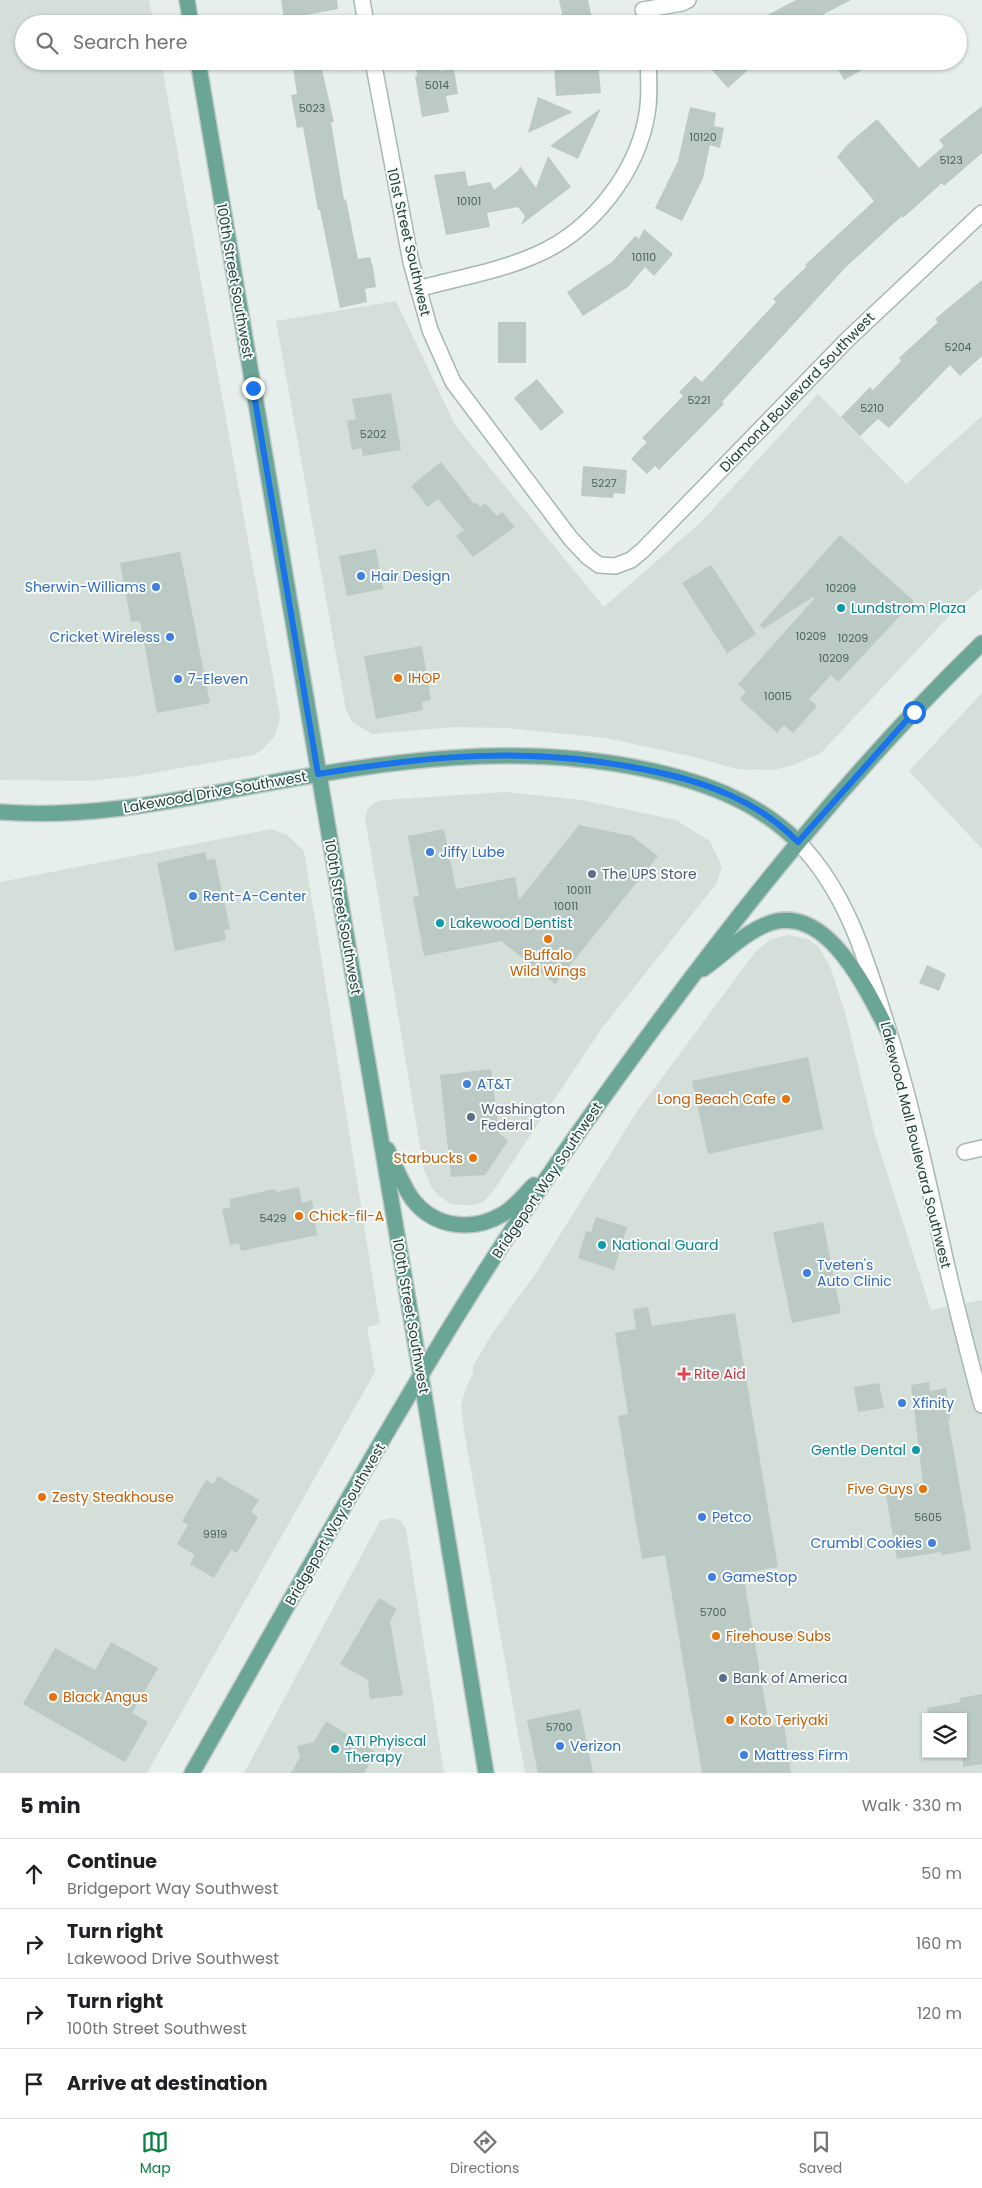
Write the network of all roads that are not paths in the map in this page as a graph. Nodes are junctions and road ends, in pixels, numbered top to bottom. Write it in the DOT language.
graph roads {
  1 [pos="187,0"];
  2 [pos="362,0"];
  3 [pos="688,0"];
  4 [pos="643,11"];
  5 [pos="190,15"];
  6 [pos="364,15"];
  7 [pos="200,70"];
  8 [pos="375,70"];
  9 [pos="648,70"];
  10 [pos="982,213"];
  11 [pos="418,289"];
  12 [pos="610,567"];
  13 [pos="982,643"];
  14 [pos="318,774"];
  15 [pos="0,812"];
  16 [pos="798,842"];
  17 [pos="690,979"];
  18 [pos="889,1033"];
  19 [pos="380,1137"];
  20 [pos="982,1148"];
  21 [pos="964,1152"];
  22 [pos="561,1158"];
  23 [pos="421,1376"];
  24 [pos="982,1405"];
  25 [pos="192,1773"];
  26 [pos="486,1773"];
  1 -- 5 [label="main road"];
  2 -- 6 [label="street"];
  3 -- 4 [label="street"];
  7 -- 14 [label="main road, 100th Street Southwest"];
  8 -- 11 [label="street, 101st Street Southwest"];
  9 -- 11 [label="street"];
  10 -- 12 [label="street, Diamond Boulevard Southwest"];
  11 -- 12 [label="street, 101st Street Southwest"];
  13 -- 16 [label="main road, Bridgeport Way Southwest"];
  14 -- 15 [label="main road, Lakewood Drive Southwest"];
  14 -- 16 [label="main road, Lakewood Drive Southwest"];
  14 -- 19 [label="main road, 100th Street Southwest"];
  16 -- 17 [label="main road, Bridgeport Way Southwest"];
  16 -- 18 [label="street, Lakewood Mall Boulevard Southwest"];
  17 -- 18 [label="main road"];
  17 -- 22 [label="main road, Bridgeport Way Southwest"];
  18 -- 24 [label="street, Lakewood Mall Boulevard Southwest"];
  19 -- 22 [label="main road"];
  19 -- 23 [label="main road, 100th Street Southwest"];
  20 -- 21 [label="street"];
  22 -- 23 [label="main road, Bridgeport Way Southwest"];
  23 -- 25 [label="main road, Bridgeport Way Southwest"];
  23 -- 26 [label="main road, 100th Street Southwest"];
}
